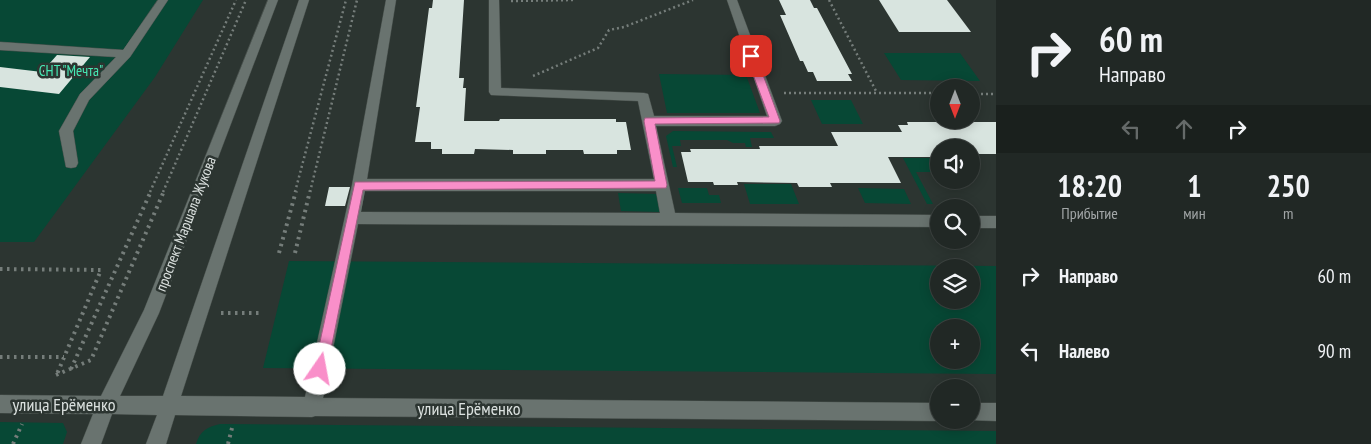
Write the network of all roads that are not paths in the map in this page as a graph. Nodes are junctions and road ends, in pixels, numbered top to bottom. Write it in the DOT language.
graph roads {
  1 [pos="163,0"];
  2 [pos="273,0"];
  3 [pos="304,0"];
  4 [pos="390,0"];
  5 [pos="494,0"];
  6 [pos="732,0"];
  7 [pos="0,46"];
  8 [pos="126,54"];
  9 [pos="649,121"];
  10 [pos="71,163"];
  11 [pos="359,185"];
  12 [pos="662,185"];
  13 [pos="353,218"];
  14 [pos="669,220"];
  15 [pos="930,222"];
  16 [pos="980,222"];
  17 [pos="996,222"];
  18 [pos="0,404"];
  19 [pos="106,405"];
  20 [pos="169,406"];
  21 [pos="312,408"];
  22 [pos="930,412"];
  23 [pos="980,412"];
  24 [pos="996,412"];
  25 [pos="91,444"];
  26 [pos="156,444"];
  1 -- 8 [label="street"];
  2 -- 19 [label="street, проспект Маршала Жукова"];
  3 -- 20 [label="street"];
  4 -- 11 [label="street"];
  5 -- 9 [label="street"];
  6 -- 9 [label="street"];
  7 -- 8 [label="street"];
  8 -- 10 [label="street"];
  9 -- 12 [label="street"];
  11 -- 12 [label="street"];
  11 -- 13 [label="street"];
  12 -- 14 [label="street"];
  13 -- 14 [label="street"];
  13 -- 21 [label="street"];
  14 -- 15 [label="street"];
  16 -- 17 [label="street"];
  18 -- 19 [label="street, улица Ерёменко"];
  19 -- 20 [label="street, улица Ерёменко"];
  19 -- 25 [label="street, проспект Маршала Жукова"];
  20 -- 21 [label="street, улица Ерёменко"];
  20 -- 26 [label="street"];
  21 -- 22 [label="street, улица Ерёменко"];
  23 -- 24 [label="street"];
}
